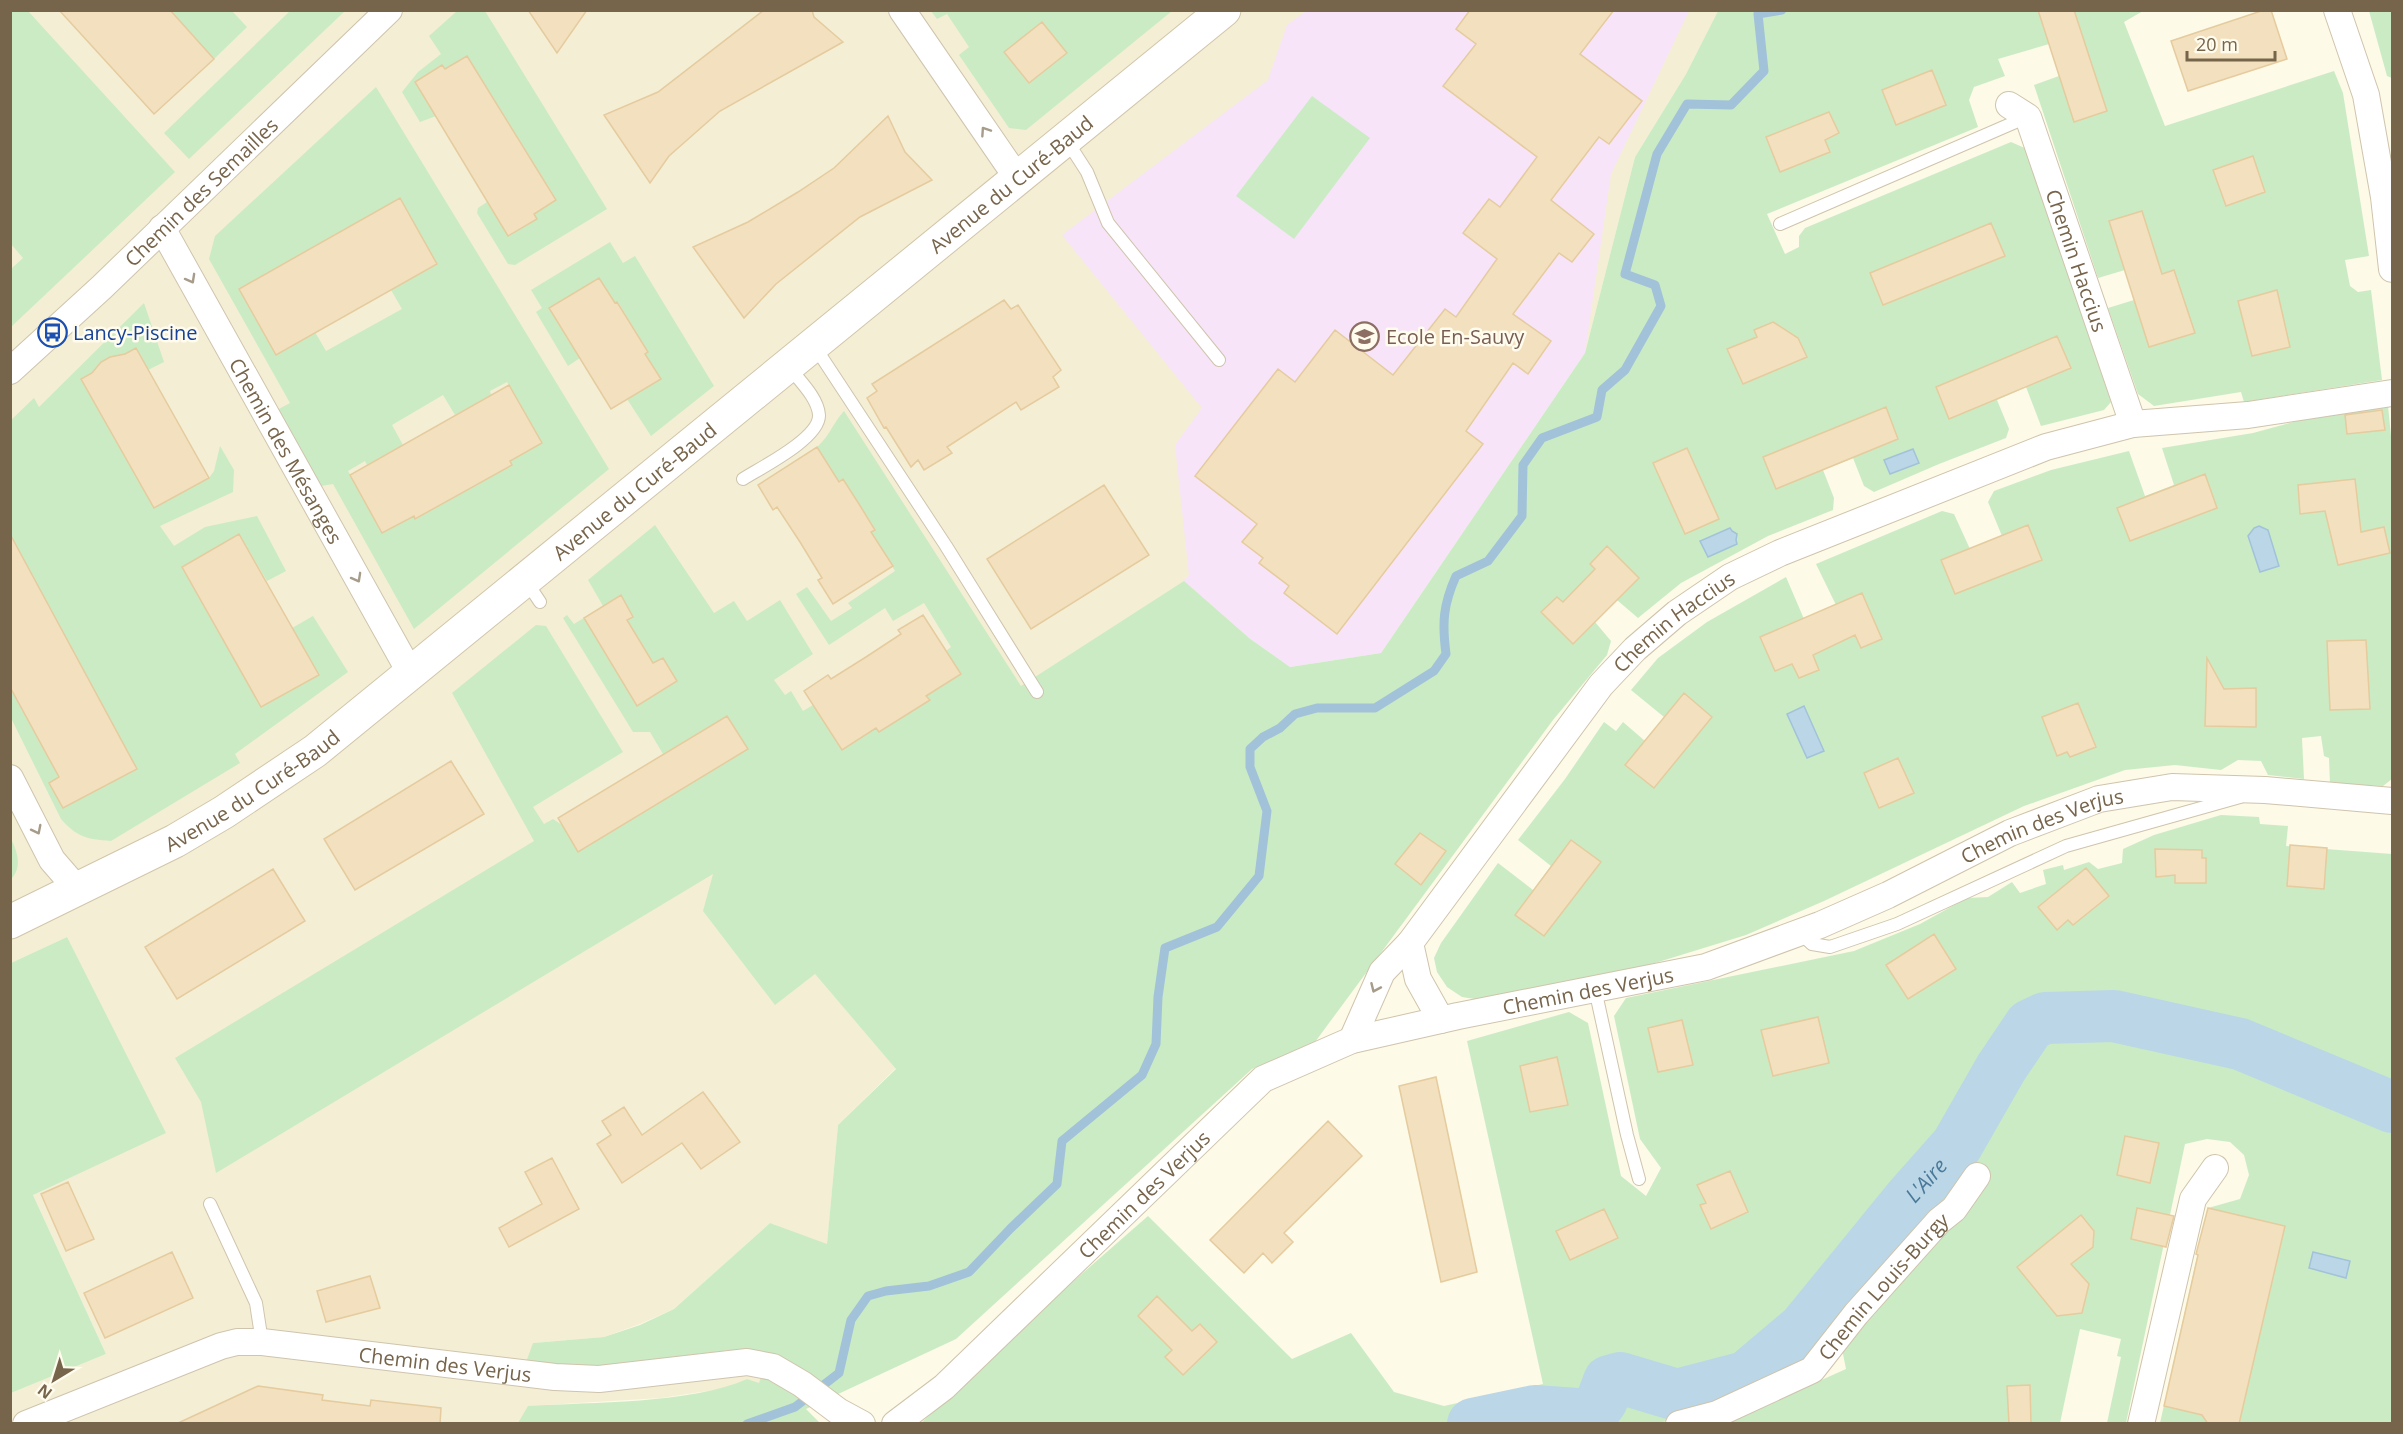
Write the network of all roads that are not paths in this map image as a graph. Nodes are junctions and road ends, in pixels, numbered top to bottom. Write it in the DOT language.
graph roads {
  1 [pos="389,10"];
  2 [pos="903,10"];
  3 [pos="1224,10"];
  4 [pos="2337,10"];
  5 [pos="2019,111"];
  6 [pos="1066,140"];
  7 [pos="1018,180"];
  8 [pos="1780,224"];
  9 [pos="162,228"];
  10 [pos="2392,269"];
  11 [pos="814,345"];
  12 [pos="1219,360"];
  13 [pos="789,366"];
  14 [pos="10,371"];
  15 [pos="2392,393"];
  16 [pos="2133,424"];
  17 [pos="743,479"];
  18 [pos="411,674"];
  19 [pos="1037,692"];
  20 [pos="10,778"];
  21 [pos="2265,790"];
  22 [pos="2392,801"];
  23 [pos="78,890"];
  24 [pos="10,922"];
  25 [pos="1800,933"];
  26 [pos="1410,943"];
  27 [pos="1595,989"];
  28 [pos="1441,1020"];
  29 [pos="1352,1040"];
  30 [pos="2215,1168"];
  31 [pos="1977,1176"];
  32 [pos="1639,1179"];
  33 [pos="210,1204"];
  34 [pos="262,1342"];
  35 [pos="26,1424"];
  36 [pos="862,1424"];
  37 [pos="895,1424"];
  38 [pos="1679,1424"];
  39 [pos="2141,1424"];
  1 -- 9 [label="street, Chemin des Semailles"];
  7 -- 2 [label="street, one-way"];
  3 -- 6 [label="street, Avenue du Curé-Baud"];
  4 -- 10 [label="street"];
  5 -- 8 [label="lane"];
  5 -- 16 [label="street, Chemin Haccius"];
  6 -- 7 [label="street, Avenue du Curé-Baud"];
  6 -- 12 [label="lane"];
  7 -- 11 [label="street, Avenue du Curé-Baud"];
  9 -- 14 [label="street, Chemin des Semailles"];
  9 -- 18 [label="street, Chemin des Mésanges, one-way"];
  11 -- 13 [label="street, Avenue du Curé-Baud"];
  11 -- 19 [label="lane"];
  13 -- 17 [label="lane"];
  13 -- 18 [label="street, Avenue du Curé-Baud"];
  15 -- 16 [label="street, Chemin Haccius"];
  16 -- 26 [label="street, Chemin Haccius"];
  18 -- 23 [label="street, Avenue du Curé-Baud"];
  20 -- 23 [label="street, one-way"];
  21 -- 22 [label="street, Chemin des Verjus"];
  21 -- 25 [label="street, Chemin des Verjus"];
  21 -- 25 [label="lane"];
  23 -- 24 [label="street, Avenue du Curé-Baud"];
  25 -- 27 [label="street, Chemin des Verjus"];
  26 -- 28 [label="street"];
  26 -- 29 [label="street, Chemin Haccius, one-way"];
  27 -- 28 [label="street, Chemin des Verjus"];
  27 -- 32 [label="lane"];
  28 -- 29 [label="street, Chemin des Verjus"];
  29 -- 37 [label="street, Chemin des Verjus"];
  30 -- 39 [label="street"];
  31 -- 38 [label="street, Chemin Louis-Burgy"];
  33 -- 34 [label="lane"];
  34 -- 35 [label="street, Chemin des Verjus"];
  34 -- 36 [label="street, Chemin des Verjus"];
}
